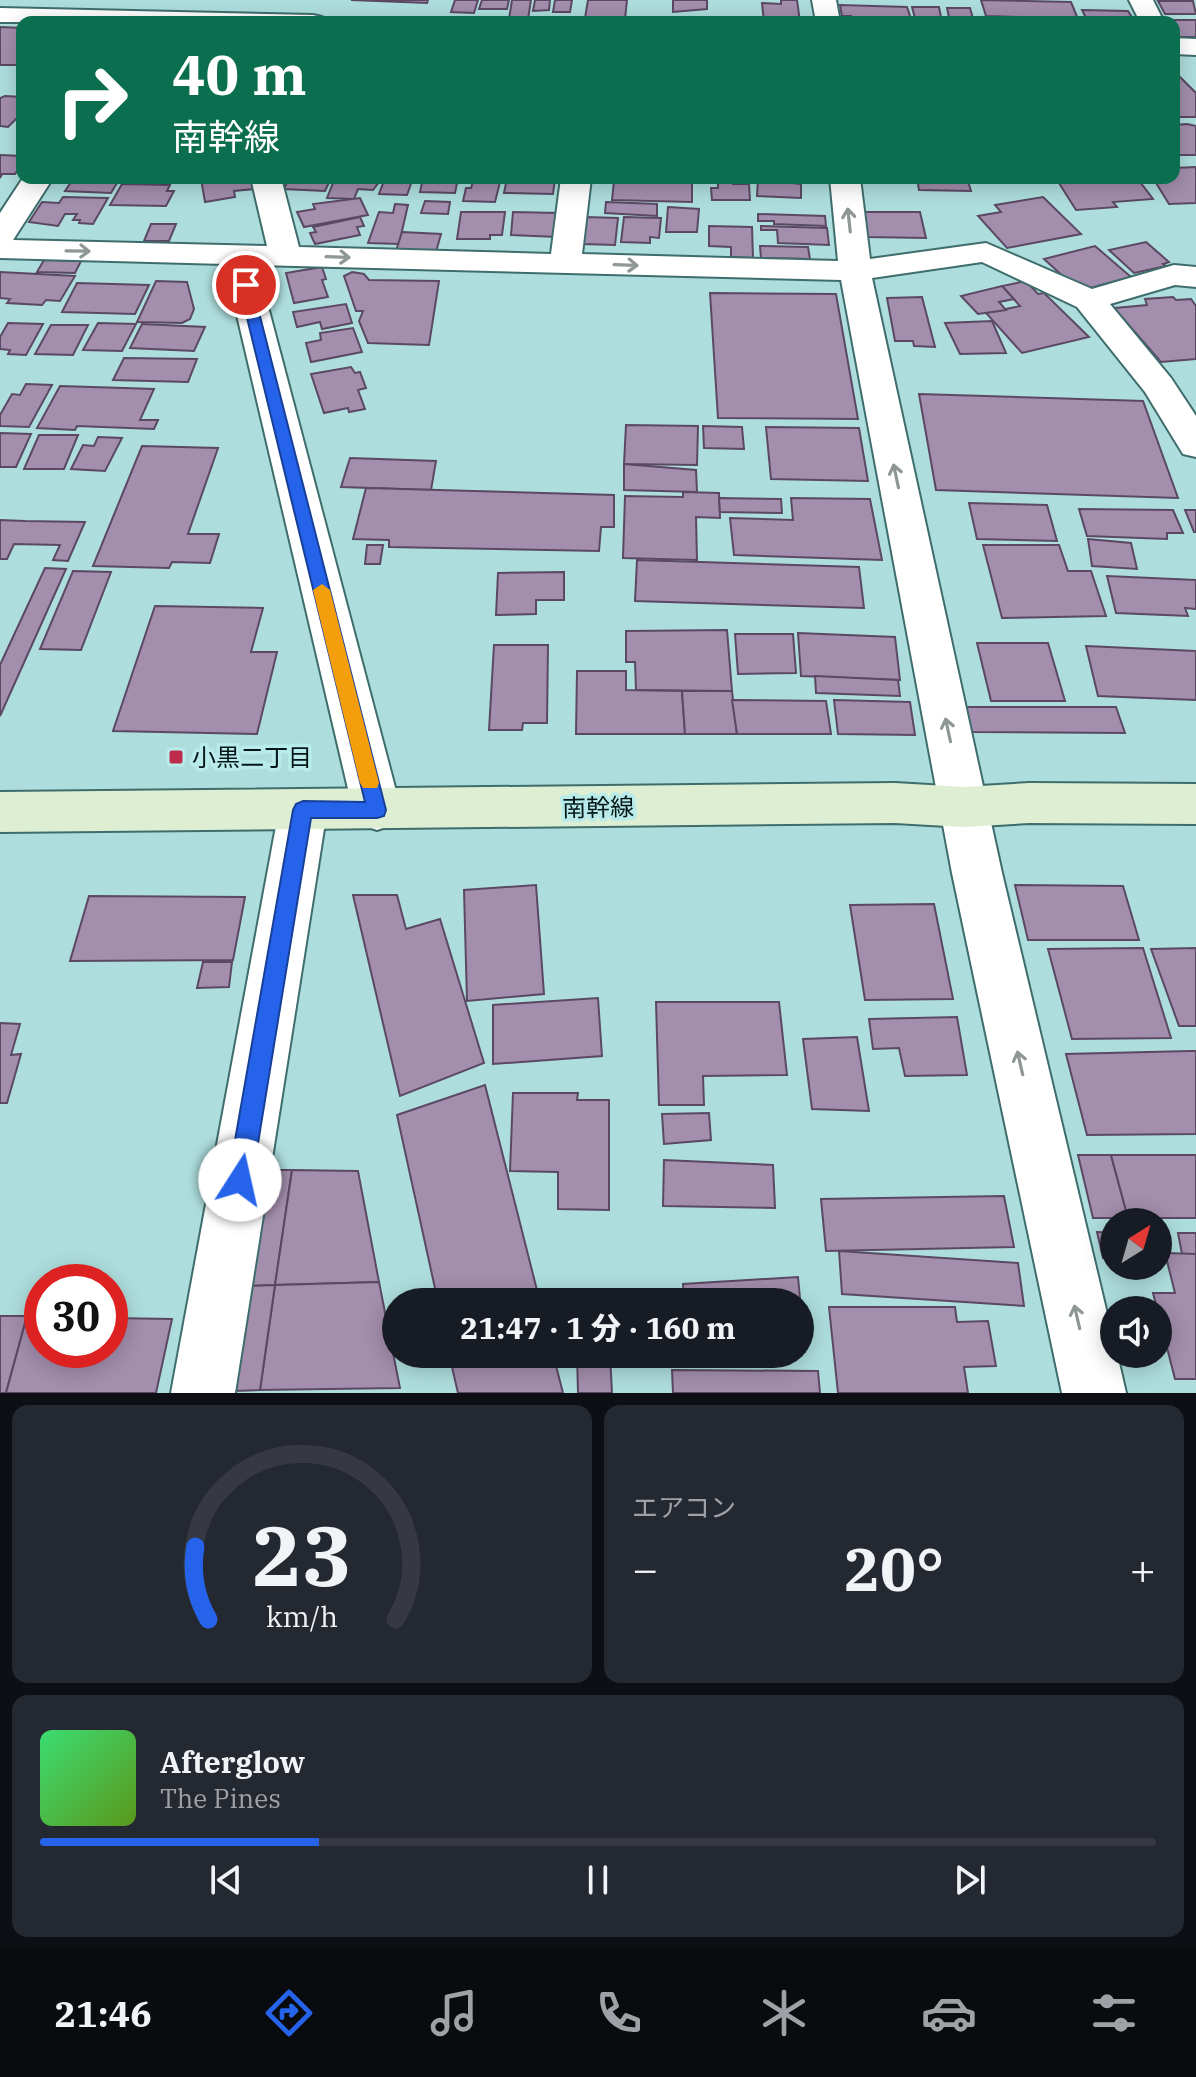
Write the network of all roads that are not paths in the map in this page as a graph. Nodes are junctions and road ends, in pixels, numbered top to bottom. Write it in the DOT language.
graph roads {
  1 [pos="150,14"];
  2 [pos="0,15"];
  3 [pos="188,16"];
  4 [pos="34,184"];
  5 [pos="267,184"];
  6 [pos="575,184"];
  7 [pos="846,184"];
  8 [pos="0,236"];
  9 [pos="0,249"];
  10 [pos="238,254"];
  11 [pos="285,255"];
  12 [pos="565,263"];
  13 [pos="855,271"];
  14 [pos="1196,277"];
  15 [pos="1089,300"];
  16 [pos="1196,445"];
  17 [pos="1196,804"];
  18 [pos="964,807"];
  19 [pos="303,810"];
  20 [pos="377,810"];
  21 [pos="0,812"];
  22 [pos="203,1393"];
  23 [pos="1094,1393"];
  1 -- 2 [label="street"];
  1 -- 3 [label="street"];
  4 -- 8 [label="street"];
  5 -- 11 [label="street"];
  6 -- 12 [label="street"];
  13 -- 7 [label="street, one-way"];
  9 -- 10 [label="street, one-way"];
  10 -- 11 [label="street"];
  10 -- 20 [label="street"];
  11 -- 12 [label="street, one-way"];
  12 -- 13 [label="street, one-way"];
  13 -- 15 [label="street"];
  18 -- 13 [label="street, one-way"];
  14 -- 15 [label="street"];
  15 -- 16 [label="street"];
  17 -- 18 [label="main road, 南幹線"];
  18 -- 20 [label="main road, 南幹線"];
  23 -- 18 [label="street, one-way"];
  19 -- 20 [label="main road, 南幹線"];
  19 -- 21 [label="main road, 南幹線"];
  19 -- 22 [label="street"];
}
